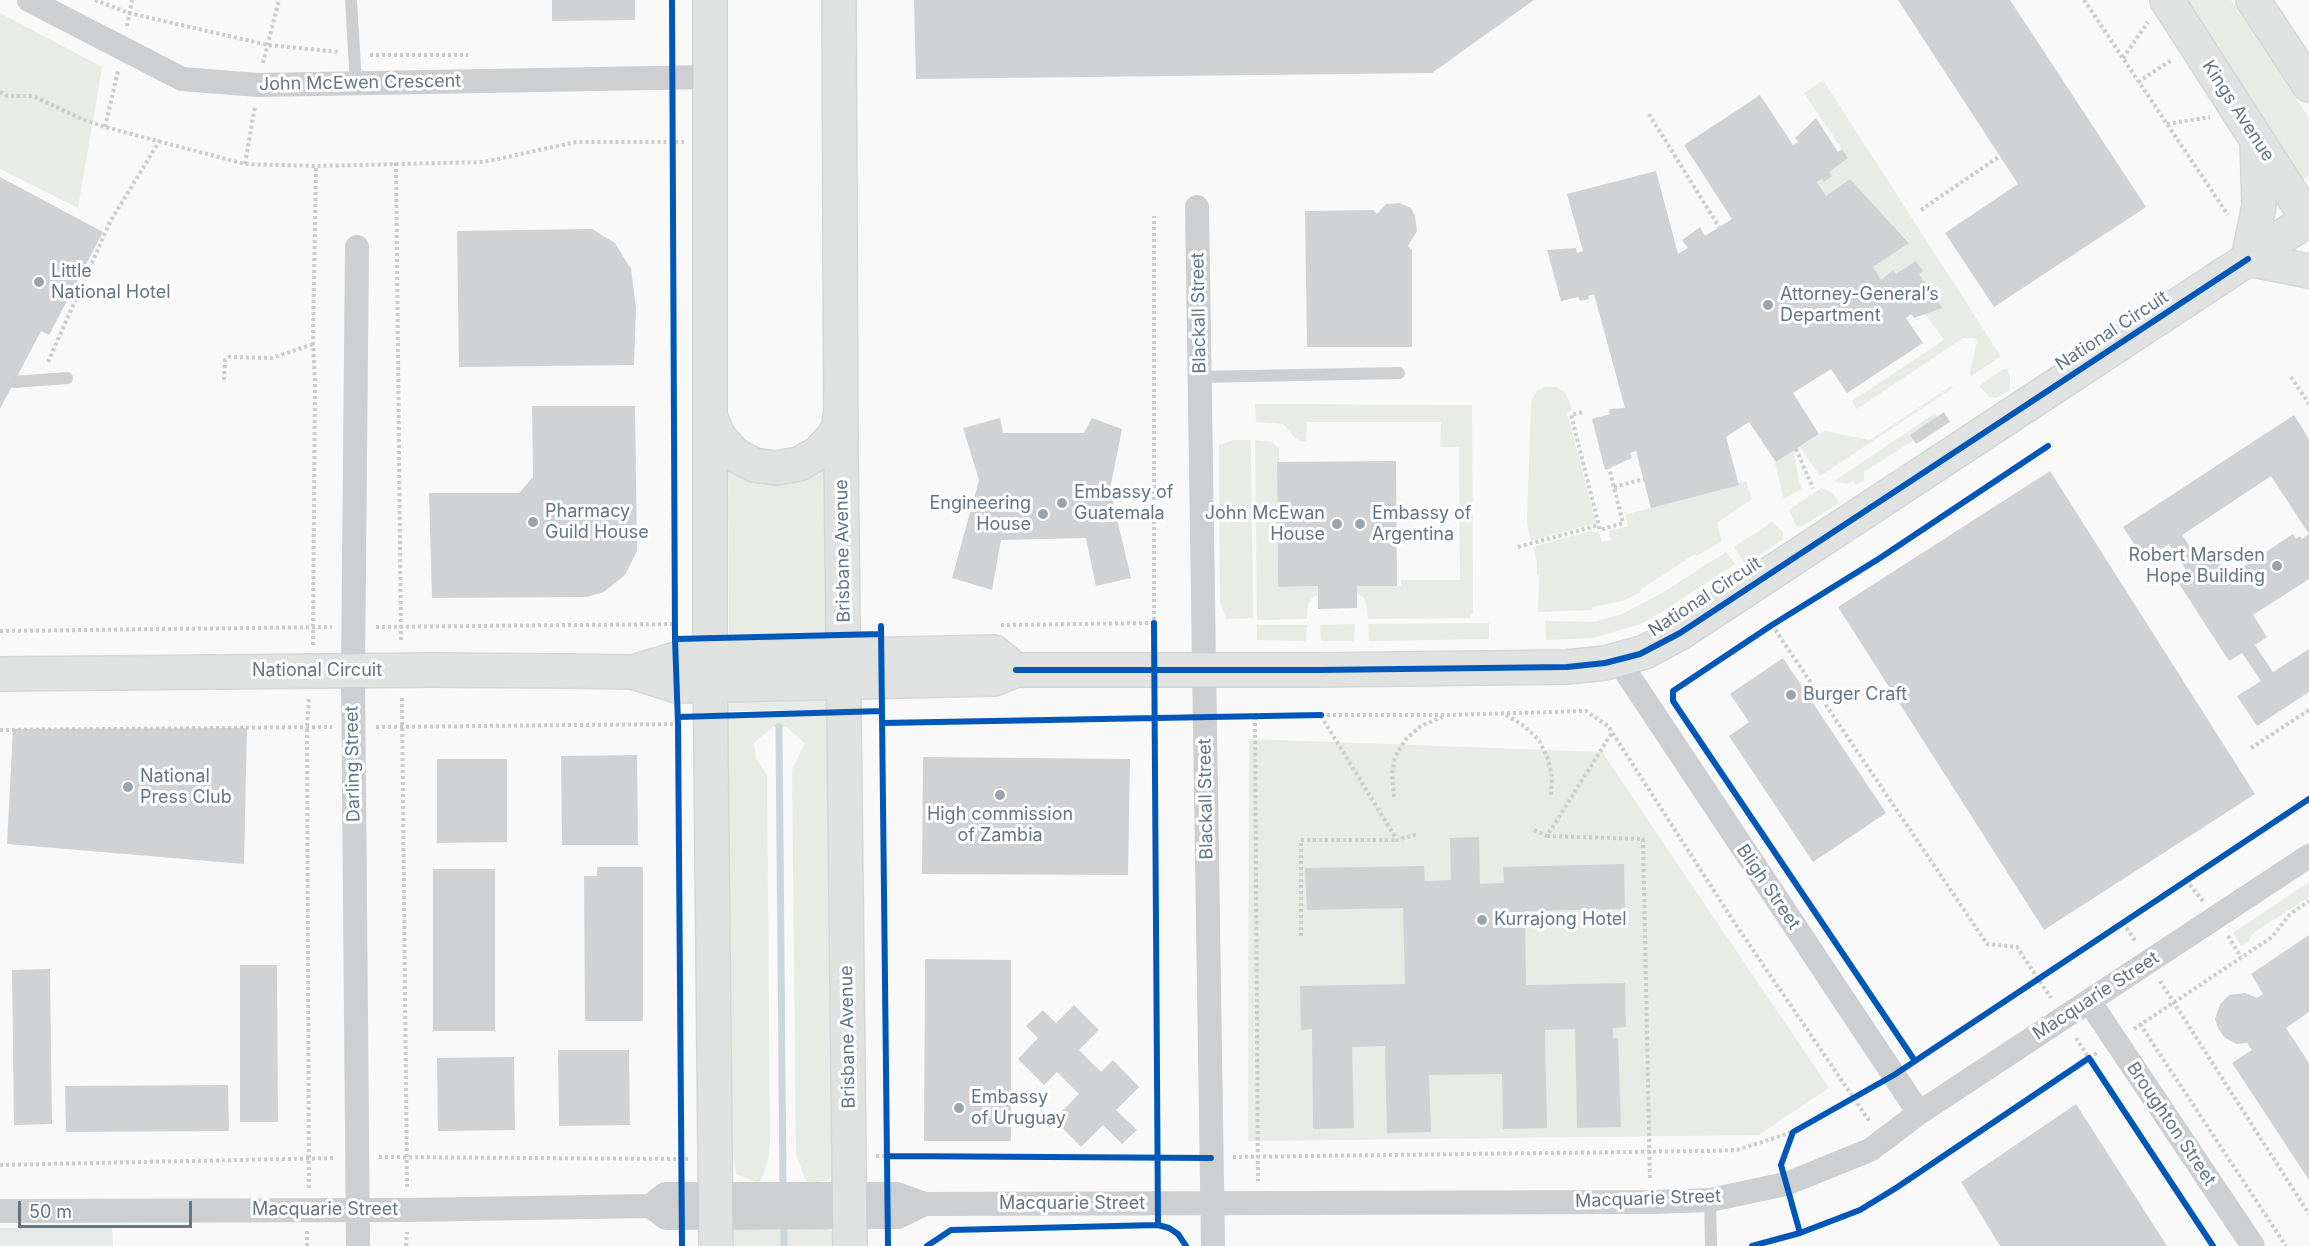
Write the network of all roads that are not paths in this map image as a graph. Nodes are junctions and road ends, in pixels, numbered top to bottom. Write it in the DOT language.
graph roads {
  1 [pos="351,0"];
  2 [pos="710,0"];
  3 [pos="839,0"];
  4 [pos="2253,0"];
  5 [pos="38,2"];
  6 [pos="2160,8"];
  7 [pos="710,77"];
  8 [pos="356,84"];
  9 [pos="2309,85"];
  10 [pos="2256,139"];
  11 [pos="1197,207"];
  12 [pos="2309,220"];
  13 [pos="357,247"];
  14 [pos="2247,259"];
  15 [pos="2309,271"];
  16 [pos="1399,373"];
  17 [pos="1200,377"];
  18 [pos="67,378"];
  19 [pos="14,382"];
  20 [pos="841,404"];
  21 [pos="710,416"];
  22 [pos="1618,660"];
  23 [pos="844,669"];
  24 [pos="1205,669"];
  25 [pos="352,671"];
  26 [pos="710,672"];
  27 [pos="0,674"];
  28 [pos="2309,856"];
  29 [pos="2089,1001"];
  30 [pos="1919,1113"];
  31 [pos="1710,1200"];
  32 [pos="925,1204"];
  33 [pos="1211,1204"];
  34 [pos="650,1206"];
  35 [pos="358,1210"];
  36 [pos="0,1211"];
  37 [pos="716,1219"];
  38 [pos="850,1219"];
  39 [pos="358,1246"];
  40 [pos="1213,1246"];
  41 [pos="1711,1246"];
  42 [pos="2253,1246"];
  1 -- 8 [label="lane"];
  2 -- 7 [label="main road"];
  3 -- 20 [label="main road, Brisbane Avenue"];
  4 -- 9 [label="main road"];
  5 -- 8 [label="street, John McEwen Crescent"];
  6 -- 10 [label="main road, Kings Avenue"];
  7 -- 8 [label="street, John McEwen Crescent"];
  7 -- 21 [label="main road"];
  10 -- 12 [label="main road, Kings Avenue"];
  10 -- 14 [label="main road"];
  11 -- 17 [label="street, Blackall Street"];
  12 -- 14 [label="main road, National Circuit"];
  13 -- 25 [label="street, Darling Street"];
  14 -- 15 [label="main road"];
  14 -- 22 [label="main road, National Circuit"];
  16 -- 17 [label="lane"];
  17 -- 24 [label="street, Blackall Street"];
  18 -- 19 [label="lane"];
  20 -- 21 [label="main road"];
  20 -- 23 [label="main road, Brisbane Avenue"];
  21 -- 26 [label="main road"];
  22 -- 24 [label="main road, National Circuit"];
  22 -- 30 [label="street, Bligh Street"];
  23 -- 24 [label="main road, National Circuit"];
  23 -- 26 [label="main road, National Circuit"];
  23 -- 38 [label="main road, Brisbane Avenue"];
  24 -- 33 [label="street, Blackall Street"];
  25 -- 26 [label="main road, National Circuit"];
  25 -- 27 [label="main road, National Circuit"];
  25 -- 35 [label="street, Darling Street"];
  26 -- 37 [label="main road"];
  28 -- 29 [label="street, Macquarie Street"];
  29 -- 30 [label="street, Macquarie Street"];
  29 -- 42 [label="street, Broughton Street"];
  30 -- 31 [label="street, Macquarie Street"];
  31 -- 33 [label="street, Macquarie Street"];
  31 -- 41 [label="lane"];
  32 -- 33 [label="street, Macquarie Street"];
  32 -- 38 [label="street, Macquarie Street"];
  32 -- 38 [label="street, Macquarie Street"];
  33 -- 40 [label="street, Blackall Street"];
  34 -- 35 [label="street, Macquarie Street"];
  34 -- 37 [label="street, Macquarie Street"];
  34 -- 37 [label="street, Macquarie Street"];
  35 -- 36 [label="street, Macquarie Street"];
  35 -- 39 [label="street, Darling Street"];
  37 -- 38 [label="street, Macquarie Street"];
}
